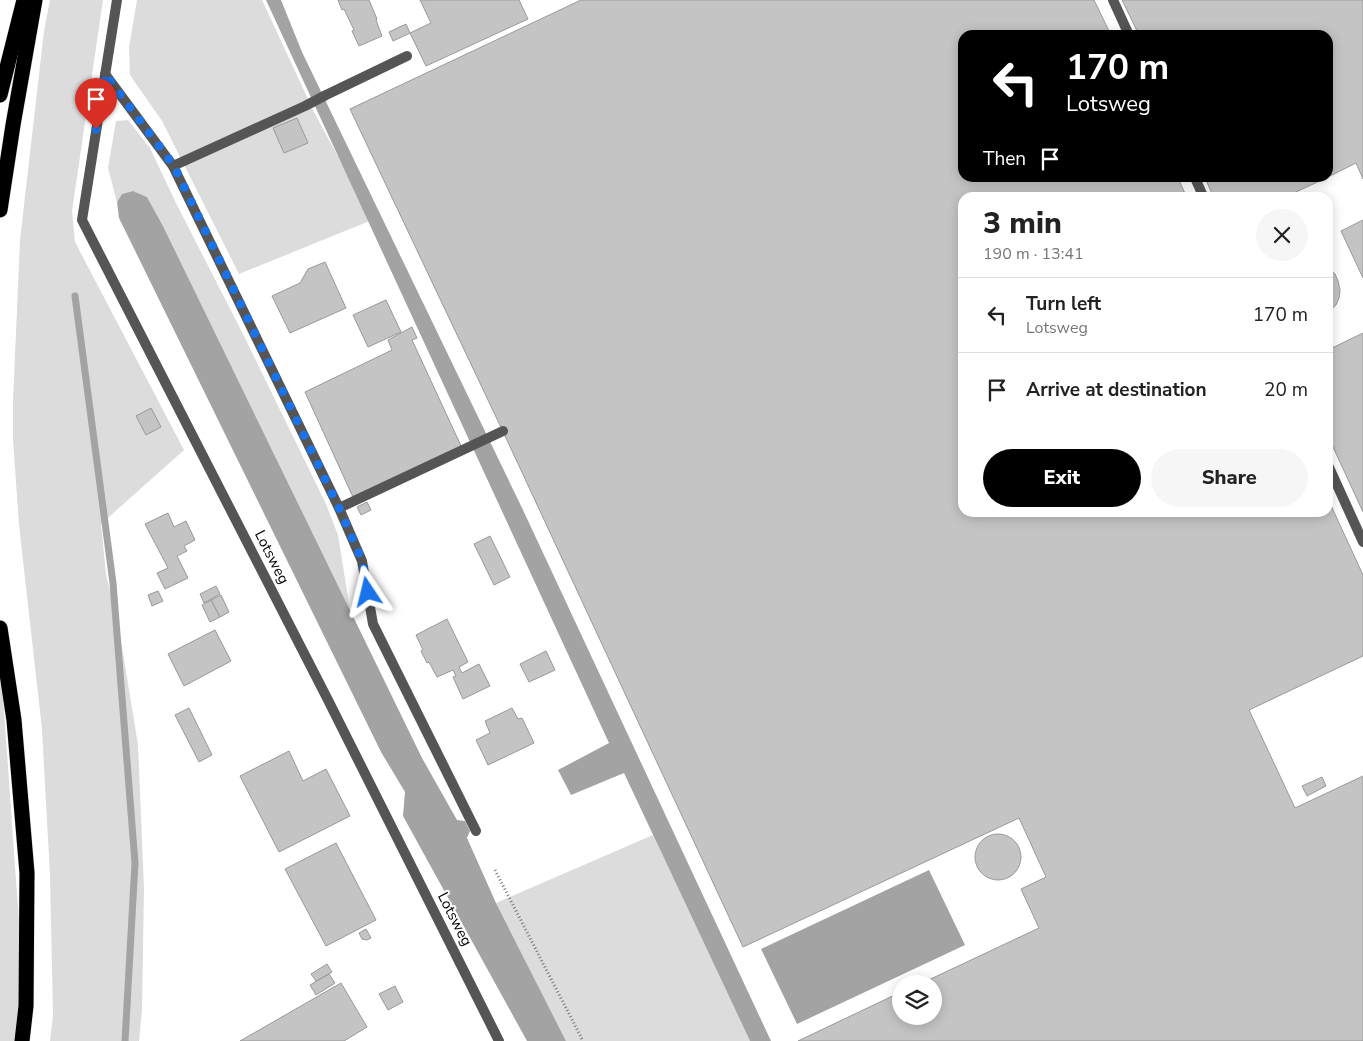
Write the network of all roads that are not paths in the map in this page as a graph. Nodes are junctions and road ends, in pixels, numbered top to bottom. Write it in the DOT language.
graph roads {
  1 [pos="24,0"];
  2 [pos="36,0"];
  3 [pos="117,0"];
  4 [pos="1113,0"];
  5 [pos="1127,30"];
  6 [pos="407,56"];
  7 [pos="105,74"];
  8 [pos="0,95"];
  9 [pos="174,166"];
  10 [pos="0,210"];
  11 [pos="501,432"];
  12 [pos="1333,476"];
  13 [pos="339,508"];
  14 [pos="1363,542"];
  15 [pos="0,628"];
  16 [pos="476,831"];
  17 [pos="22,1041"];
  18 [pos="499,1041"];
  1 -- 8 [label="highway"];
  2 -- 10 [label="highway"];
  3 -- 7 [label="street, Lotsweg"];
  4 -- 5 [label="street"];
  6 -- 9 [label="street"];
  7 -- 9 [label="street"];
  7 -- 18 [label="street, Lotsweg"];
  9 -- 13 [label="street"];
  11 -- 13 [label="street"];
  12 -- 14 [label="street"];
  13 -- 16 [label="street"];
  15 -- 17 [label="highway"];
}
